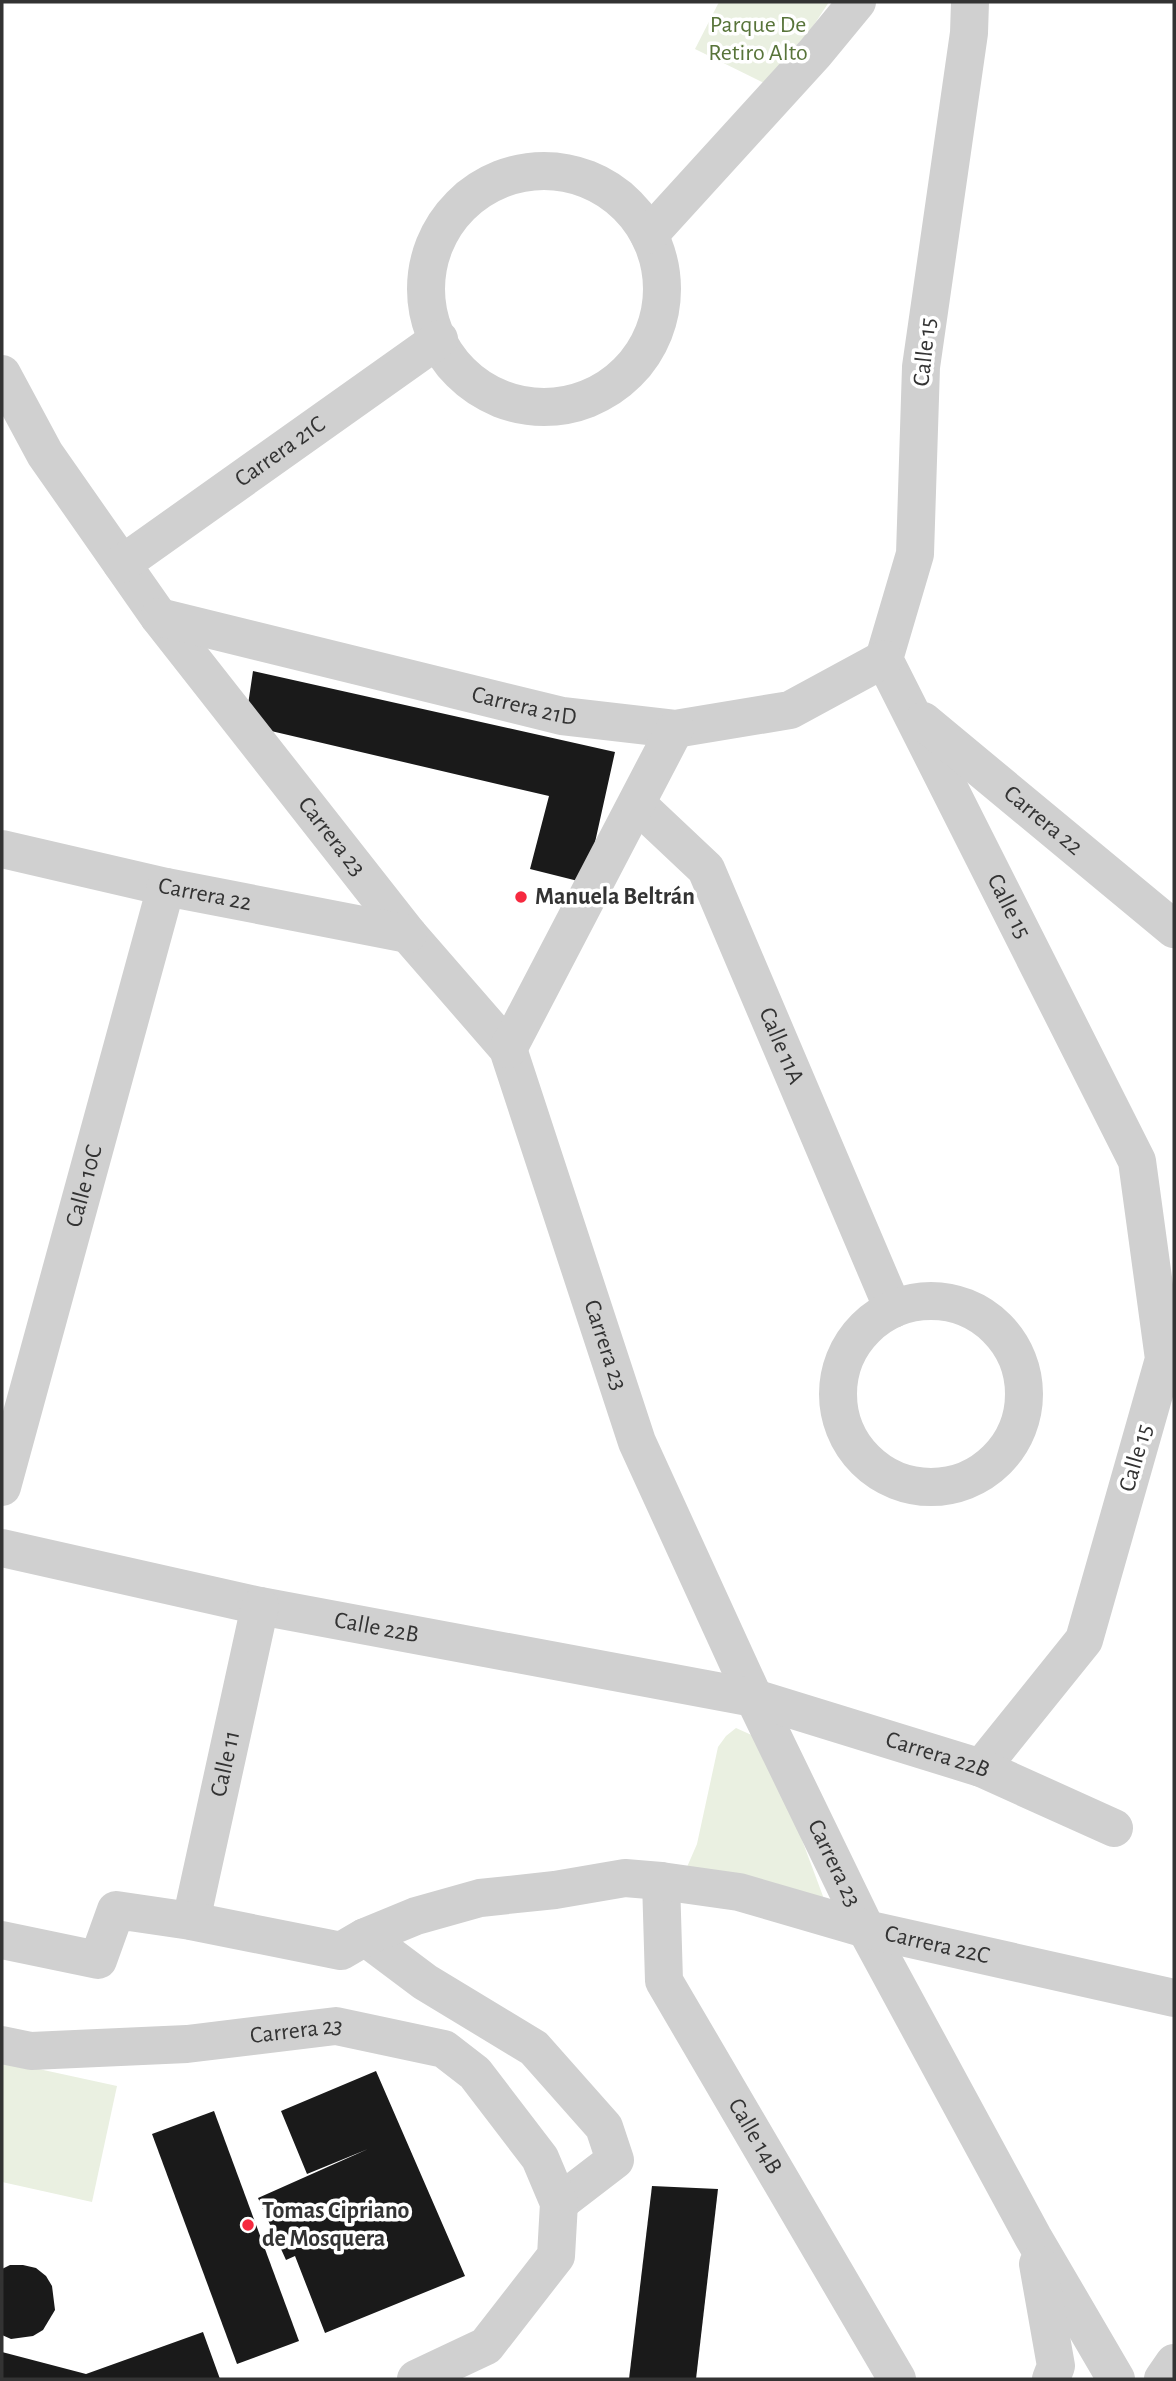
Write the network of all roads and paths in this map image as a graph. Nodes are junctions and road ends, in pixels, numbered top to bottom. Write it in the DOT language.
graph roads {
  1 [pos="857,2"];
  2 [pos="970,2"];
  3 [pos="649,235"];
  4 [pos="439,339"];
  5 [pos="2,374"];
  6 [pos="122,564"];
  7 [pos="159,617"];
  8 [pos="884,659"];
  9 [pos="910,711"];
  10 [pos="675,729"];
  11 [pos="637,804"];
  12 [pos="2,849"];
  13 [pos="166,887"];
  14 [pos="1174,929"];
  15 [pos="408,934"];
  16 [pos="508,1049"];
  17 [pos="893,1309"];
  18 [pos="2,1487"];
  19 [pos="2,1548"];
  20 [pos="260,1606"];
  21 [pos="754,1698"];
  22 [pos="981,1768"];
  23 [pos="1114,1828"];
  24 [pos="661,1881"];
  25 [pos="191,1921"];
  26 [pos="866,1929"];
  27 [pos="365,1937"];
  28 [pos="2,1940"];
  29 [pos="1174,1998"];
  30 [pos="2,2045"];
  31 [pos="559,2203"];
  32 [pos="1033,2237"];
  33 [pos="1174,2363"];
  34 [pos="416,2379"];
  35 [pos="897,2379"];
  36 [pos="1051,2379"];
  37 [pos="1116,2379"];
  38 [pos="1163,2379"];
  1 -- 3 [label="street"];
  2 -- 8 [label="street, Calle 15"];
  3 -- 4 [label="street"];
  3 -- 4 [label="street"];
  4 -- 6 [label="street, Carrera 21C"];
  5 -- 6 [label="street, Carrera 23"];
  6 -- 7 [label="street, Carrera 23"];
  7 -- 10 [label="street, Carrera 21D"];
  7 -- 15 [label="street, Carrera 23"];
  8 -- 9 [label="street, Calle 15"];
  8 -- 10 [label="street, Carrera 21D"];
  9 -- 14 [label="street, Carrera 22"];
  9 -- 22 [label="street, Calle 15"];
  10 -- 11 [label="street"];
  11 -- 16 [label="street"];
  11 -- 17 [label="street, Calle 11A"];
  12 -- 13 [label="street, Carrera 22"];
  13 -- 15 [label="street, Carrera 22"];
  13 -- 18 [label="street, Calle 10C"];
  15 -- 16 [label="street, Carrera 23"];
  16 -- 21 [label="street, Carrera 23"];
  17 -- 17 [label="street"];
  19 -- 20 [label="street, Calle 22B"];
  20 -- 21 [label="street, Calle 22B"];
  20 -- 25 [label="street, Calle 11"];
  21 -- 22 [label="street, Carrera 22B"];
  21 -- 26 [label="street, Carrera 23"];
  22 -- 23 [label="street, Carrera 22B"];
  24 -- 26 [label="street, Carrera 22C"];
  24 -- 27 [label="street"];
  24 -- 35 [label="street, Calle 14B"];
  25 -- 27 [label="street"];
  25 -- 28 [label="street"];
  26 -- 29 [label="street, Carrera 22C"];
  26 -- 32 [label="street, Carrera 23"];
  27 -- 31 [label="street"];
  30 -- 31 [label="street, Carrera 23"];
  31 -- 34 [label="street, Carrera 23"];
  32 -- 36 [label="street"];
  32 -- 37 [label="street, Carrera 23"];
  33 -- 38 [label="street"];
}
